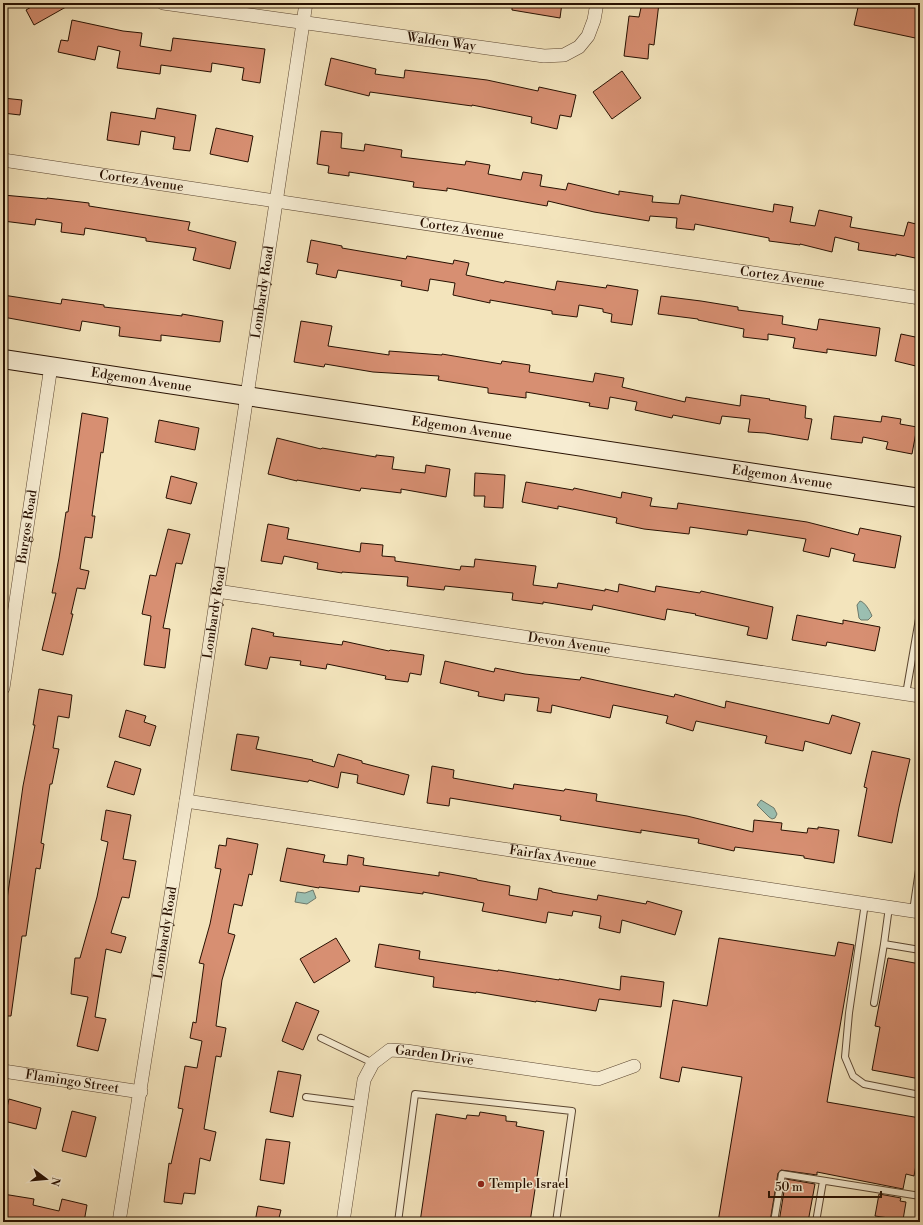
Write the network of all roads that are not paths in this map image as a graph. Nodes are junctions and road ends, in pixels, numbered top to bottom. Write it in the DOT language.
graph roads {
  1 [pos="163,3"];
  2 [pos="306,3"];
  3 [pos="597,3"];
  4 [pos="302,23"];
  5 [pos="3,160"];
  6 [pos="277,200"];
  7 [pos="920,298"];
  8 [pos="3,359"];
  9 [pos="51,366"];
  10 [pos="246,396"];
  11 [pos="920,498"];
  12 [pos="218,591"];
  13 [pos="920,613"];
  14 [pos="3,688"];
  15 [pos="906,694"];
  16 [pos="920,696"];
  17 [pos="186,801"];
  18 [pos="920,863"];
  19 [pos="864,903"];
  20 [pos="889,907"];
  21 [pos="916,911"];
  22 [pos="884,944"];
  23 [pos="920,950"];
  24 [pos="874,1003"];
  25 [pos="321,1038"];
  26 [pos="373,1063"];
  27 [pos="634,1066"];
  28 [pos="3,1071"];
  29 [pos="141,1092"];
  30 [pos="920,1095"];
  31 [pos="306,1097"];
  32 [pos="360,1104"];
  33 [pos="823,1180"];
  34 [pos="920,1196"];
  35 [pos="120,1222"];
  36 [pos="343,1222"];
  37 [pos="398,1222"];
  38 [pos="556,1222"];
  39 [pos="774,1222"];
  40 [pos="816,1222"];
  1 -- 4 [label="street, Walden Way"];
  2 -- 4 [label="street, Lombardy Road"];
  3 -- 4 [label="street, Walden Way"];
  4 -- 6 [label="street, Lombardy Road"];
  5 -- 6 [label="street, Cortez Avenue"];
  6 -- 7 [label="street, Cortez Avenue"];
  6 -- 10 [label="street, Lombardy Road"];
  8 -- 9 [label="street, Edgemon Avenue"];
  9 -- 10 [label="street, Edgemon Avenue"];
  9 -- 14 [label="street, Burgos Road"];
  10 -- 11 [label="street, Edgemon Avenue"];
  10 -- 12 [label="street, Lombardy Road"];
  12 -- 15 [label="street, Devon Avenue"];
  12 -- 17 [label="street, Lombardy Road"];
  13 -- 15 [label="lane"];
  15 -- 16 [label="street, Devon Avenue"];
  17 -- 19 [label="street, Fairfax Avenue"];
  17 -- 29 [label="street, Lombardy Road"];
  18 -- 21 [label="lane"];
  19 -- 20 [label="street, Fairfax Avenue"];
  19 -- 30 [label="lane"];
  20 -- 21 [label="street, Fairfax Avenue"];
  20 -- 22 [label="lane"];
  22 -- 23 [label="lane"];
  22 -- 24 [label="lane"];
  25 -- 26 [label="lane"];
  26 -- 27 [label="street, Garden Drive"];
  26 -- 32 [label="street, Garden Drive"];
  28 -- 29 [label="street, Flamingo Street"];
  29 -- 35 [label="street, Lombardy Road"];
  31 -- 32 [label="lane"];
  32 -- 36 [label="street, Garden Drive"];
  33 -- 34 [label="lane"];
  33 -- 39 [label="lane"];
  33 -- 40 [label="lane"];
  37 -- 38 [label="lane"];
}
